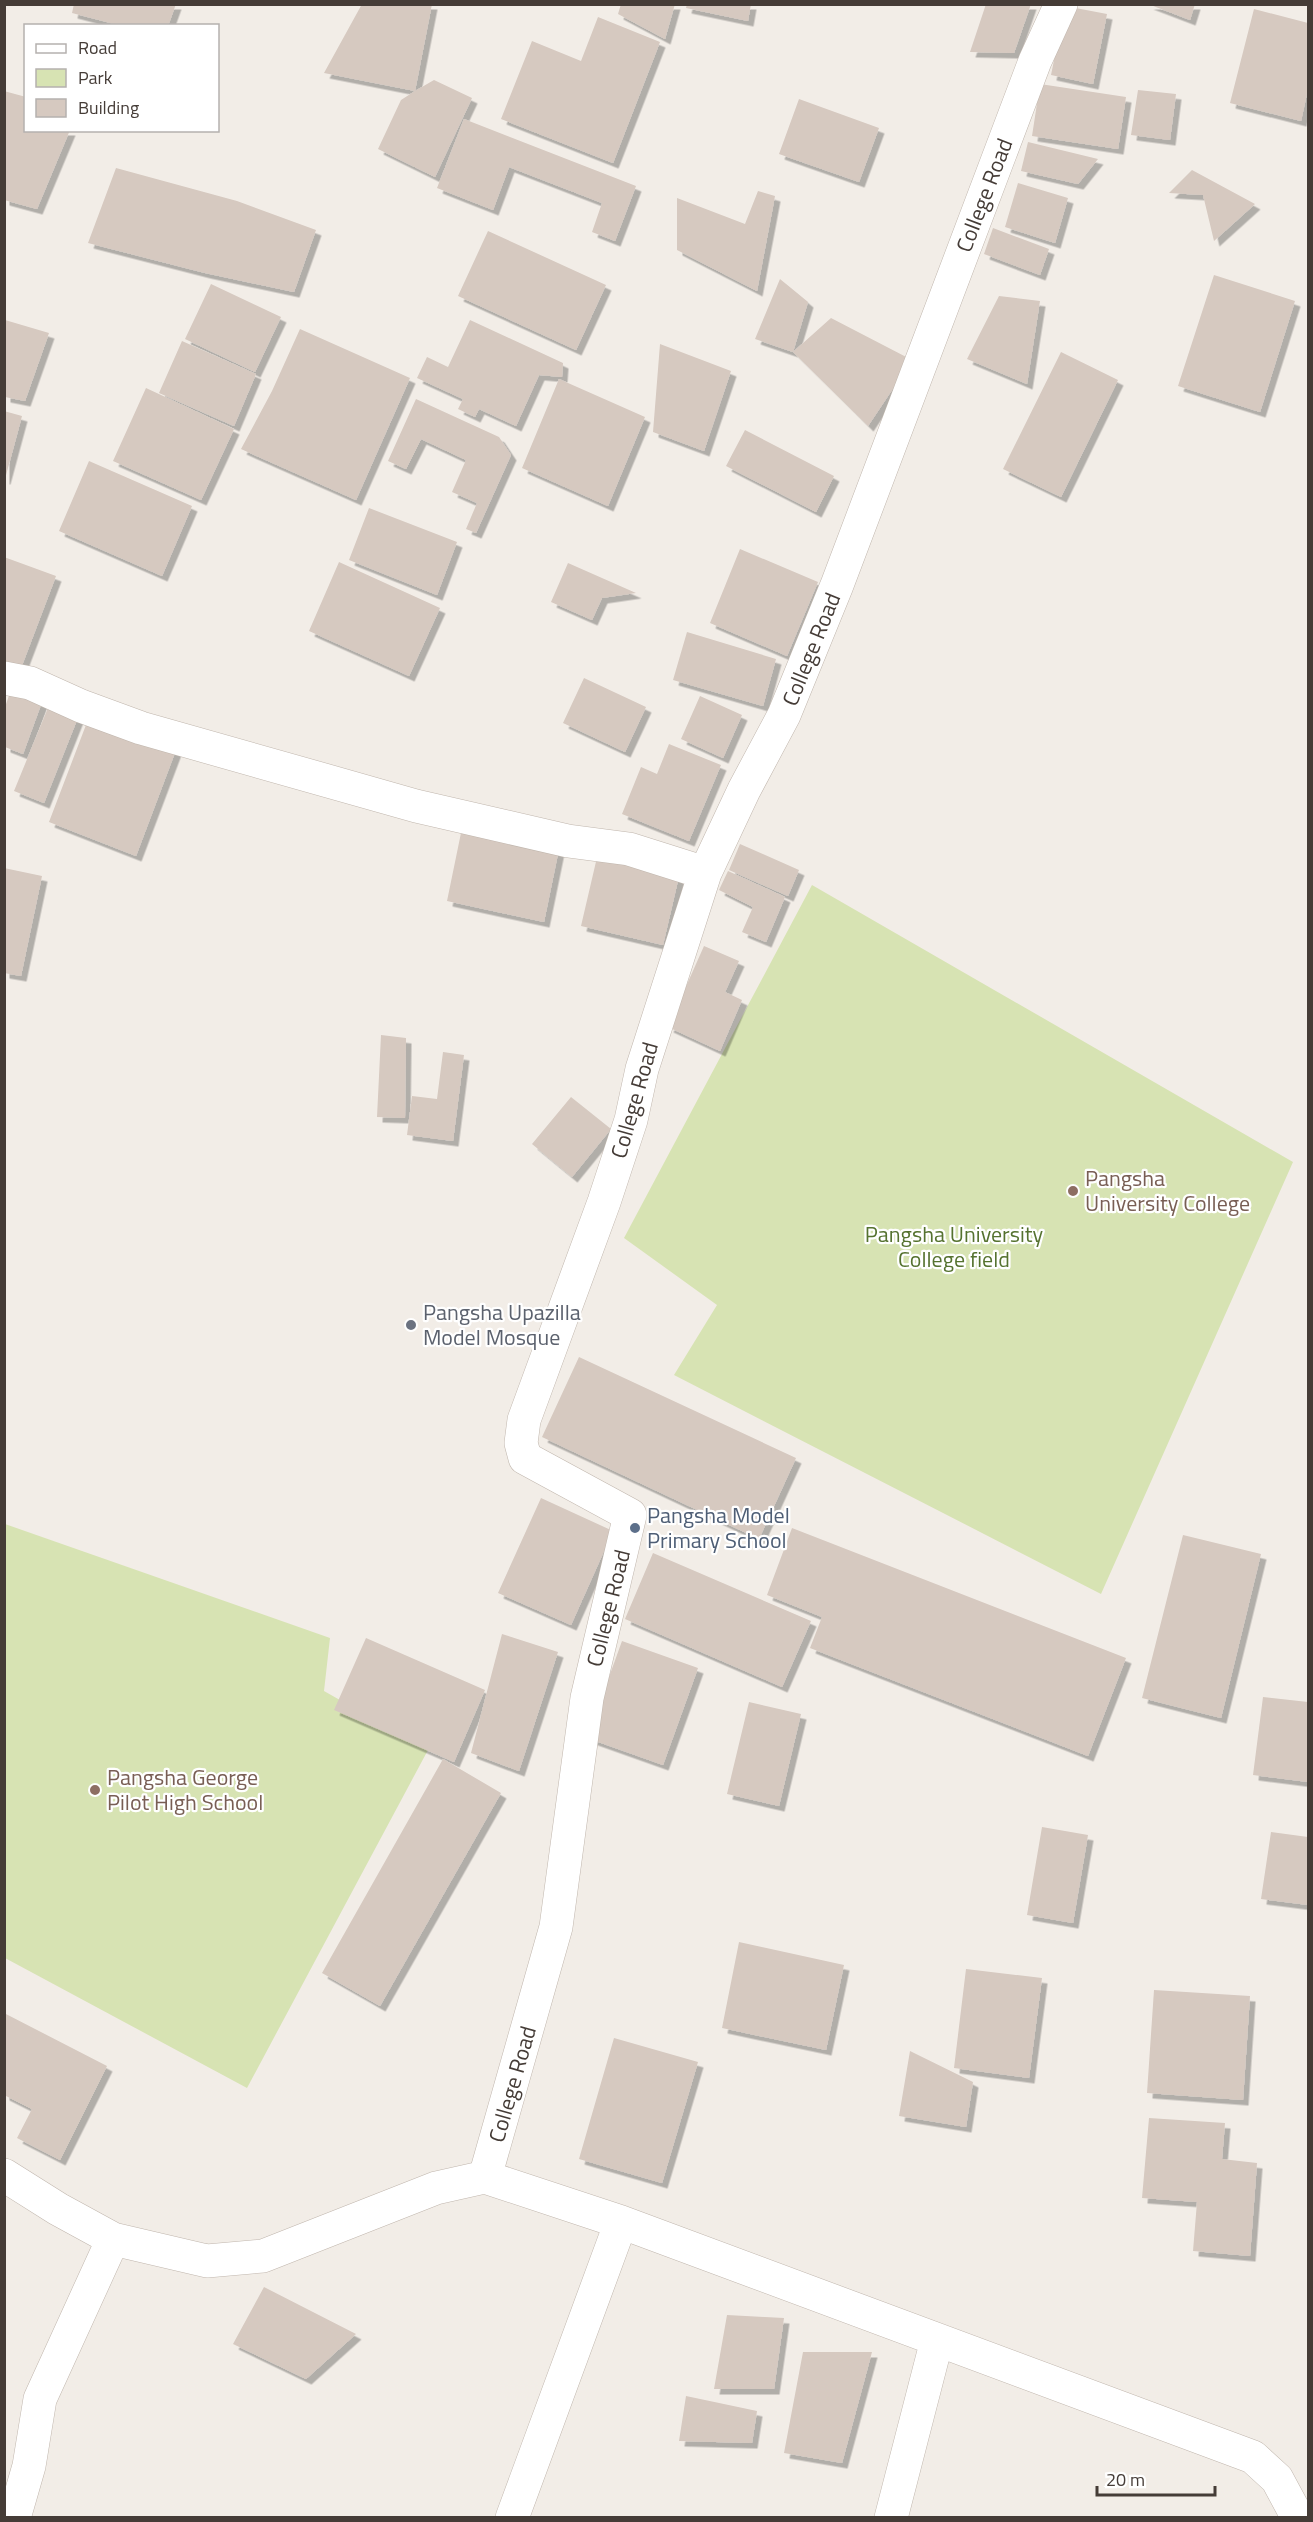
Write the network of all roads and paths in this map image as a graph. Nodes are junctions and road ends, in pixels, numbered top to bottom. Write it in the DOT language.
graph roads {
  1 [pos="1061,4"];
  2 [pos="4,678"];
  3 [pos="705,873"];
  4 [pos="4,2175"];
  5 [pos="485,2177"];
  6 [pos="621,2222"];
  7 [pos="113,2239"];
  8 [pos="937,2340"];
  9 [pos="14,2517"];
  10 [pos="512,2517"];
  11 [pos="891,2517"];
  12 [pos="1298,2517"];
  1 -- 3 [label="street, College Road"];
  2 -- 3 [label="street"];
  3 -- 5 [label="street, College Road"];
  4 -- 7 [label="street"];
  5 -- 6 [label="street"];
  5 -- 7 [label="street"];
  6 -- 8 [label="street"];
  6 -- 10 [label="street"];
  7 -- 9 [label="street"];
  8 -- 11 [label="street"];
  8 -- 12 [label="street"];
}
